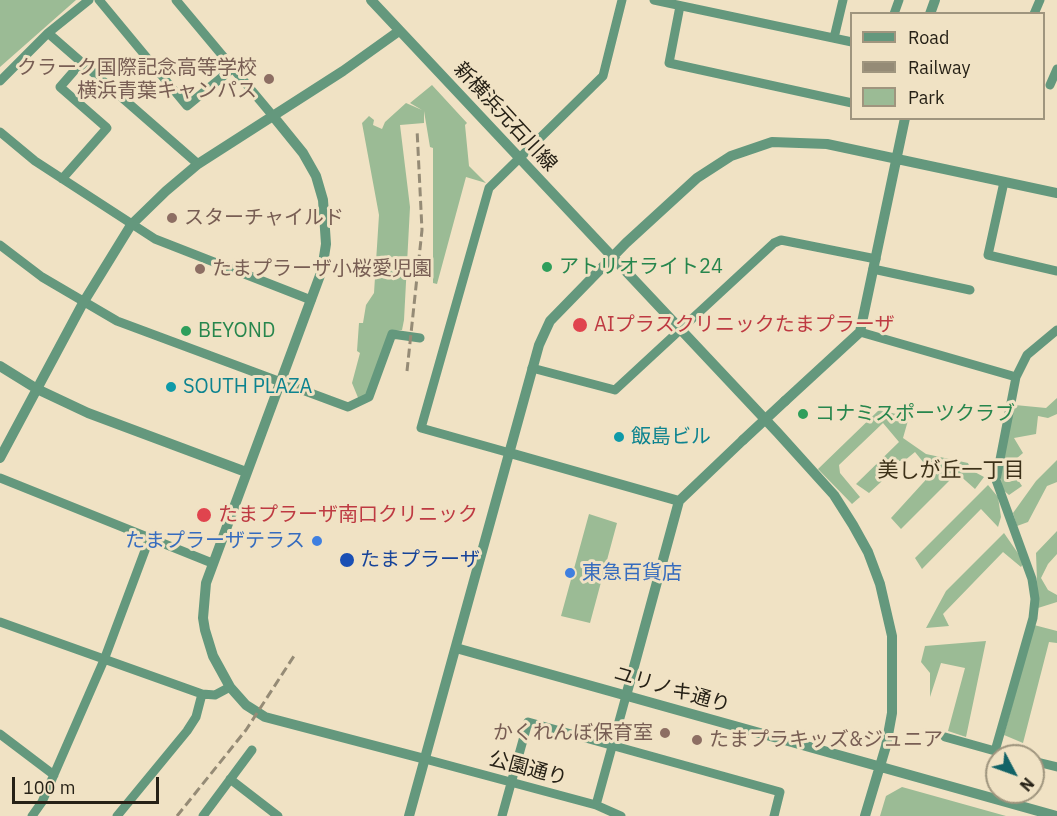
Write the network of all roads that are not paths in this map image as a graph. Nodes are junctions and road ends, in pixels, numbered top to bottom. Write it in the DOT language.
graph roads {
  1 [pos="89,0"];
  2 [pos="99,0"];
  3 [pos="176,0"];
  4 [pos="371,0"];
  5 [pos="622,0"];
  6 [pos="654,0"];
  7 [pos="843,0"];
  8 [pos="681,6"];
  9 [pos="399,31"];
  10 [pos="48,33"];
  11 [pos="834,38"];
  12 [pos="850,42"];
  13 [pos="81,63"];
  14 [pos="233,68"];
  15 [pos="1057,69"];
  16 [pos="0,81"];
  17 [pos="1050,85"];
  18 [pos="850,103"];
  19 [pos="273,116"];
  20 [pos="906,120"];
  21 [pos="0,132"];
  22 [pos="519,158"];
  23 [pos="896,159"];
  24 [pos="198,164"];
  25 [pos="62,179"];
  26 [pos="1004,182"];
  27 [pos="1057,194"];
  28 [pos="131,225"];
  29 [pos="0,245"];
  30 [pos="612,258"];
  31 [pos="874,264"];
  32 [pos="1057,271"];
  33 [pos="970,290"];
  34 [pos="311,300"];
  35 [pos="83,303"];
  36 [pos="680,330"];
  37 [pos="1057,330"];
  38 [pos="860,332"];
  39 [pos="420,338"];
  40 [pos="0,366"];
  41 [pos="532,368"];
  42 [pos="1016,377"];
  43 [pos="280,381"];
  44 [pos="37,389"];
  45 [pos="510,453"];
  46 [pos="0,458"];
  47 [pos="246,472"];
  48 [pos="0,478"];
  49 [pos="679,501"];
  50 [pos="150,537"];
  51 [pos="212,563"];
  52 [pos="0,622"];
  53 [pos="456,648"];
  54 [pos="104,660"];
  55 [pos="230,687"];
  56 [pos="202,694"];
  57 [pos="626,696"];
  58 [pos="0,734"];
  59 [pos="945,737"];
  60 [pos="997,744"];
  61 [pos="612,746"];
  62 [pos="985,749"];
  63 [pos="252,750"];
  64 [pos="425,759"];
  65 [pos="879,766"];
  66 [pos="54,775"];
  67 [pos="230,779"];
  68 [pos="511,783"];
  69 [pos="596,805"];
  70 [pos="1052,815"];
  71 [pos="32,816"];
  72 [pos="117,816"];
  73 [pos="203,816"];
  74 [pos="278,816"];
  75 [pos="409,816"];
  76 [pos="502,816"];
  77 [pos="621,816"];
  78 [pos="774,816"];
  79 [pos="865,816"];
  1 -- 10 [label="street"];
  2 -- 14 [label="street"];
  3 -- 14 [label="street"];
  4 -- 9 [label="street, 新横浜元石川線"];
  5 -- 22 [label="street"];
  6 -- 8 [label="street"];
  7 -- 11 [label="street"];
  8 -- 11 [label="street"];
  8 -- 18 [label="street"];
  9 -- 19 [label="street"];
  9 -- 22 [label="street, 新横浜元石川線"];
  10 -- 13 [label="street"];
  10 -- 16 [label="street"];
  11 -- 12 [label="street"];
  13 -- 24 [label="street"];
  13 -- 25 [label="street"];
  14 -- 19 [label="street"];
  15 -- 17 [label="street"];
  19 -- 24 [label="street"];
  19 -- 34 [label="street"];
  20 -- 23 [label="street"];
  21 -- 25 [label="street"];
  22 -- 30 [label="street, 新横浜元石川線"];
  22 -- 45 [label="street"];
  23 -- 26 [label="street"];
  23 -- 30 [label="street"];
  23 -- 31 [label="street"];
  24 -- 28 [label="street"];
  25 -- 28 [label="street"];
  26 -- 27 [label="street"];
  26 -- 32 [label="street"];
  28 -- 34 [label="street"];
  28 -- 35 [label="street"];
  29 -- 35 [label="street"];
  30 -- 36 [label="street, 新横浜元石川線"];
  30 -- 41 [label="street"];
  31 -- 33 [label="street"];
  31 -- 36 [label="street"];
  31 -- 38 [label="street"];
  34 -- 43 [label="street"];
  35 -- 43 [label="street"];
  35 -- 44 [label="street"];
  36 -- 41 [label="street"];
  36 -- 65 [label="street, 新横浜元石川線"];
  37 -- 42 [label="street"];
  38 -- 42 [label="street"];
  38 -- 49 [label="street, bridge"];
  39 -- 43 [label="street"];
  40 -- 44 [label="street"];
  41 -- 45 [label="street"];
  42 -- 60 [label="street"];
  43 -- 47 [label="street"];
  44 -- 46 [label="street"];
  44 -- 47 [label="street"];
  45 -- 49 [label="street"];
  45 -- 53 [label="street"];
  47 -- 51 [label="street"];
  48 -- 50 [label="street"];
  49 -- 57 [label="street"];
  50 -- 51 [label="street"];
  50 -- 54 [label="street"];
  51 -- 55 [label="street"];
  52 -- 54 [label="street"];
  53 -- 57 [label="street, ユリノキ通り"];
  53 -- 64 [label="street"];
  54 -- 56 [label="street"];
  54 -- 66 [label="street"];
  55 -- 56 [label="street"];
  55 -- 64 [label="street"];
  56 -- 72 [label="street"];
  57 -- 61 [label="street"];
  57 -- 65 [label="street, ユリノキ通り"];
  58 -- 66 [label="street"];
  59 -- 62 [label="street"];
  61 -- 68 [label="street"];
  61 -- 69 [label="street"];
  61 -- 78 [label="street"];
  63 -- 67 [label="street"];
  64 -- 68 [label="street, 公園通り"];
  64 -- 75 [label="street"];
  65 -- 70 [label="street, ユリノキ通り"];
  65 -- 79 [label="street"];
  66 -- 71 [label="street"];
  67 -- 73 [label="street"];
  67 -- 74 [label="street"];
  68 -- 69 [label="street, 公園通り"];
  68 -- 76 [label="street"];
  69 -- 77 [label="street, 公園通り"];
}
